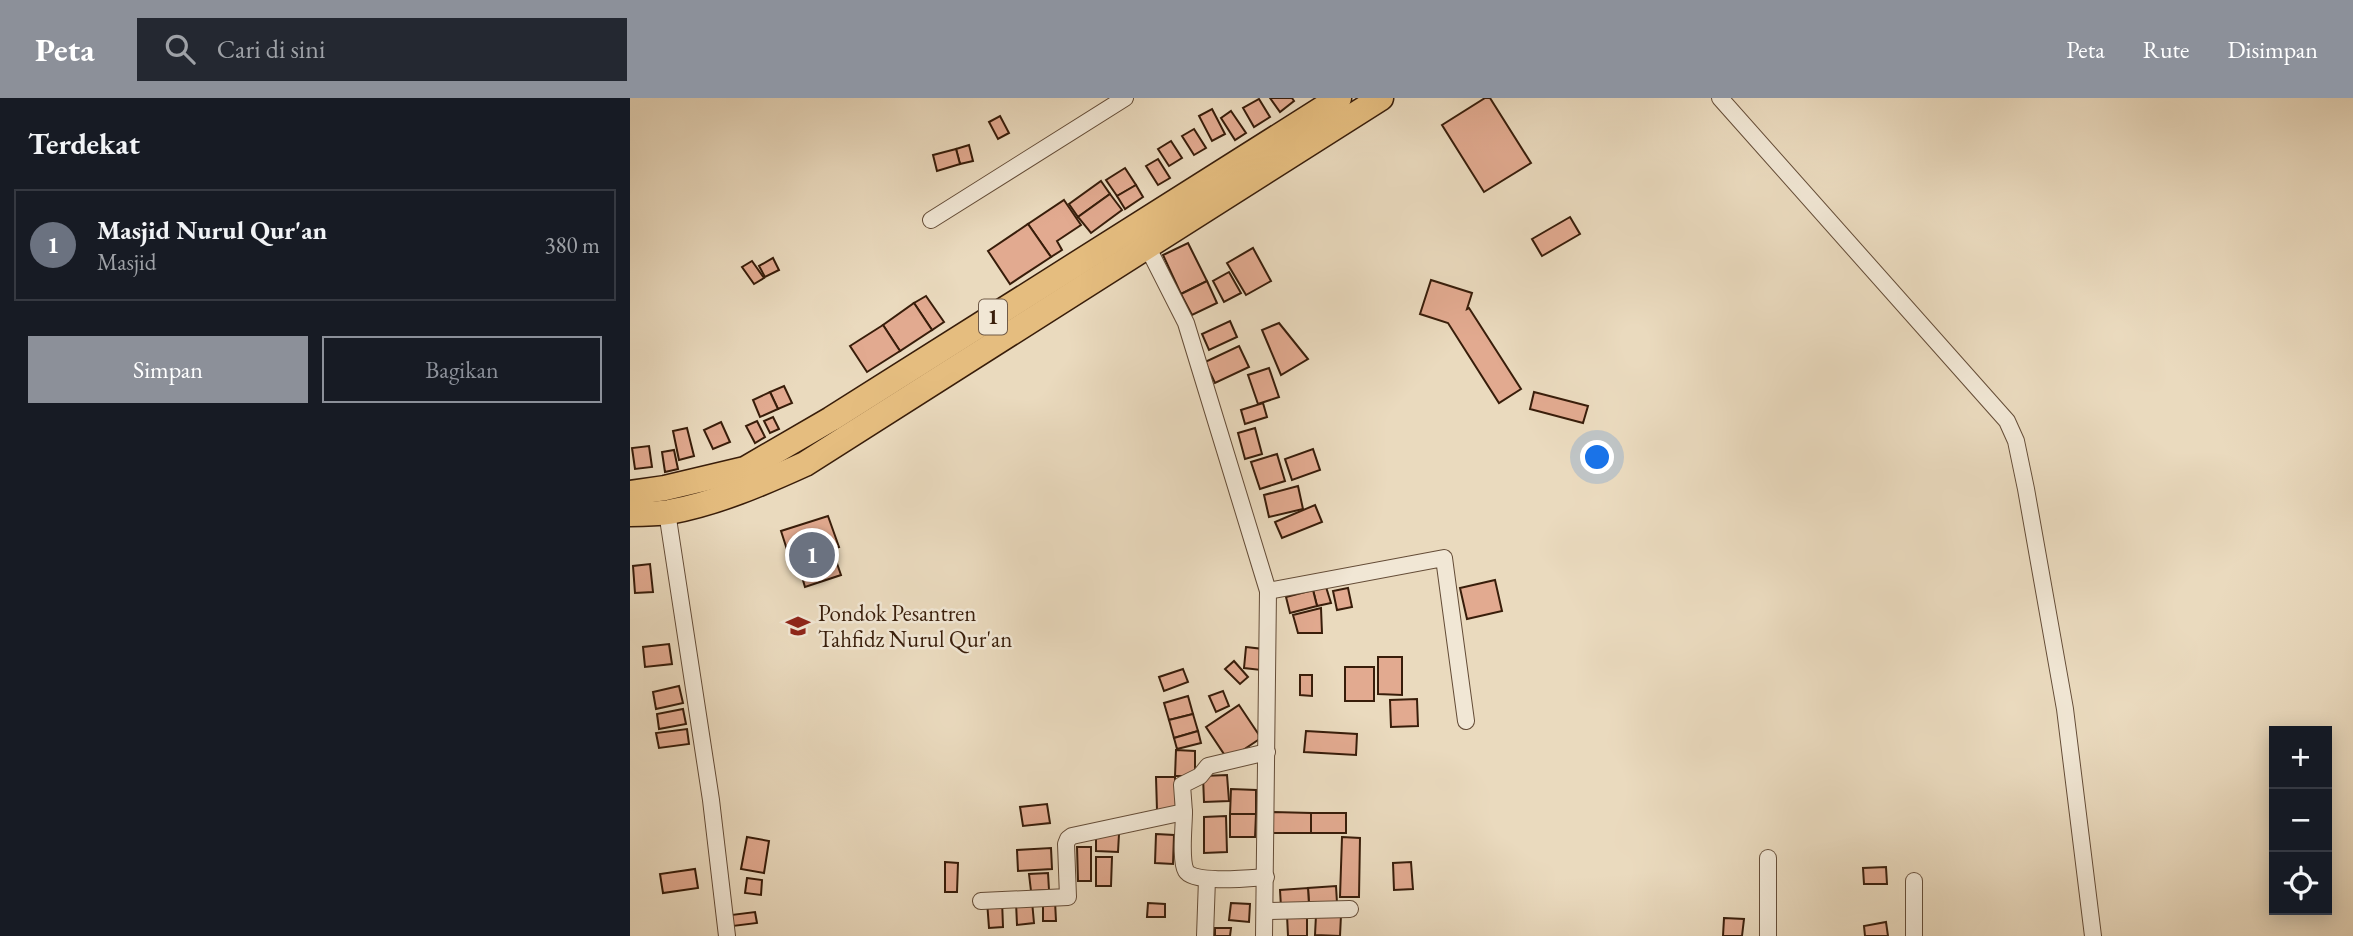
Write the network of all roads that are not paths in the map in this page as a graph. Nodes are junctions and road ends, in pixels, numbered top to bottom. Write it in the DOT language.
graph roads {
  1 [pos="1125,98"];
  2 [pos="1339,98"];
  3 [pos="1381,98"];
  4 [pos="1720,98"];
  5 [pos="931,220"];
  6 [pos="1147,246"];
  7 [pos="630,494"];
  8 [pos="667,512"];
  9 [pos="630,514"];
  10 [pos="1268,591"];
  11 [pos="1466,721"];
  12 [pos="1267,752"];
  13 [pos="1184,812"];
  14 [pos="1768,858"];
  15 [pos="1265,877"];
  16 [pos="1207,878"];
  17 [pos="1914,881"];
  18 [pos="981,901"];
  19 [pos="1350,909"];
  20 [pos="1265,911"];
  21 [pos="727,936"];
  22 [pos="1205,936"];
  23 [pos="1264,936"];
  24 [pos="1768,936"];
  25 [pos="1914,936"];
  26 [pos="2092,936"];
  1 -- 5 [label="street"];
  2 -- 7 [label="highway, 1"];
  3 -- 6 [label="highway, 1"];
  4 -- 26 [label="street"];
  6 -- 8 [label="highway, 1"];
  6 -- 10 [label="street"];
  8 -- 9 [label="highway, 1"];
  8 -- 21 [label="street"];
  10 -- 11 [label="street"];
  10 -- 12 [label="street"];
  12 -- 13 [label="street"];
  12 -- 15 [label="street"];
  13 -- 16 [label="street"];
  13 -- 18 [label="street"];
  14 -- 24 [label="street"];
  15 -- 16 [label="street"];
  15 -- 20 [label="street"];
  16 -- 22 [label="street"];
  17 -- 25 [label="street"];
  19 -- 20 [label="street"];
  20 -- 23 [label="street"];
}
